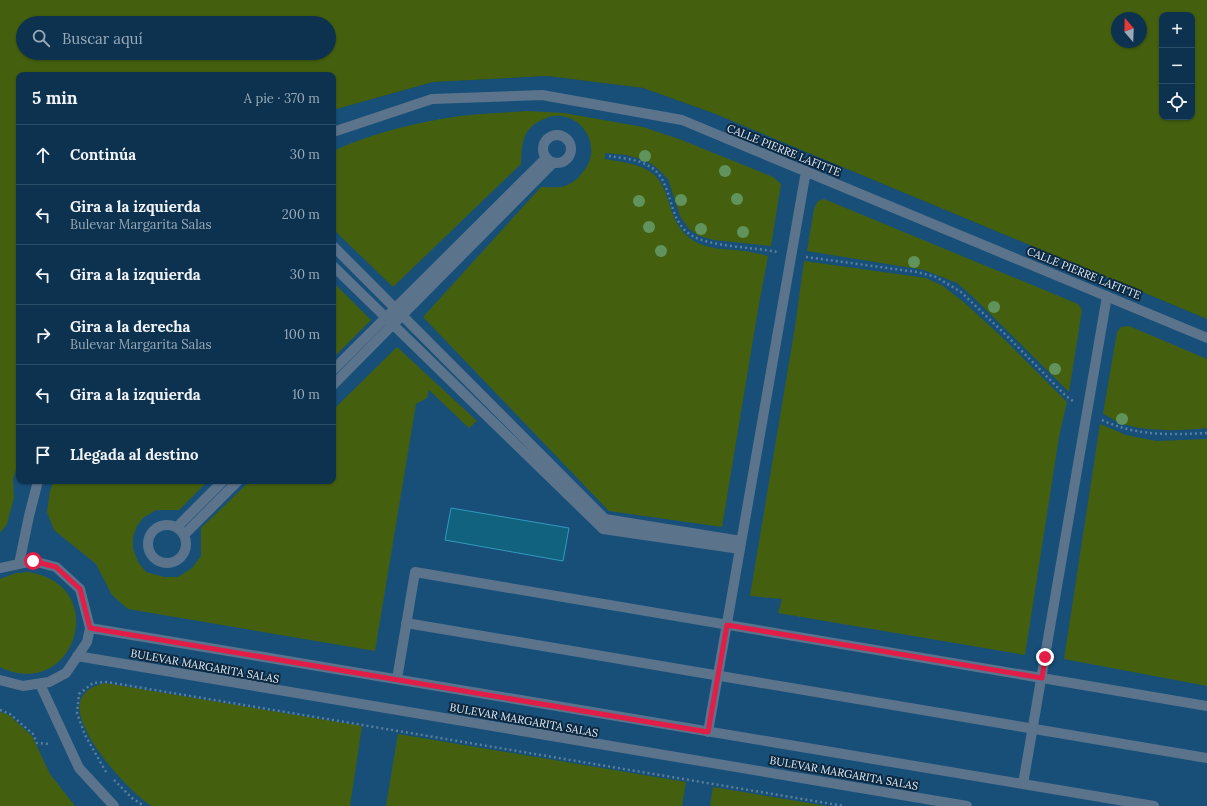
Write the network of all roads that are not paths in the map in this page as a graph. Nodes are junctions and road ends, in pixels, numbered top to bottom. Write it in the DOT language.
graph roads {
  1 [pos="336,131"];
  2 [pos="549,161"];
  3 [pos="806,171"];
  4 [pos="336,249"];
  5 [pos="336,269"];
  6 [pos="1107,296"];
  7 [pos="398,312"];
  8 [pos="390,320"];
  9 [pos="1207,338"];
  10 [pos="336,367"];
  11 [pos="336,382"];
  12 [pos="37,484"];
  13 [pos="220,484"];
  14 [pos="235,484"];
  15 [pos="177,527"];
  16 [pos="184,535"];
  17 [pos="741,545"];
  18 [pos="19,564"];
  19 [pos="0,568"];
  20 [pos="406,623"];
  21 [pos="727,625"];
  22 [pos="90,628"];
  23 [pos="77,656"];
  24 [pos="718,675"];
  25 [pos="1042,678"];
  26 [pos="397,679"];
  27 [pos="0,680"];
  28 [pos="40,684"];
  29 [pos="1207,706"];
  30 [pos="1033,729"];
  31 [pos="708,732"];
  32 [pos="1207,758"];
  33 [pos="1023,784"];
  34 [pos="114,806"];
  35 [pos="967,806"];
  36 [pos="1154,806"];
  1 -- 3 [label="street, CALLE PIERRE LAFITTE"];
  2 -- 7 [label="street"];
  3 -- 6 [label="street, CALLE PIERRE LAFITTE"];
  3 -- 17 [label="street"];
  4 -- 7 [label="street"];
  5 -- 8 [label="street"];
  6 -- 9 [label="street, CALLE PIERRE LAFITTE"];
  6 -- 25 [label="street"];
  7 -- 8 [label="street"];
  7 -- 17 [label="street"];
  8 -- 10 [label="street"];
  8 -- 11 [label="street"];
  8 -- 17 [label="street"];
  12 -- 18 [label="street"];
  13 -- 15 [label="street"];
  14 -- 16 [label="street"];
  15 -- 16 [label="street"];
  15 -- 16 [label="street"];
  17 -- 21 [label="street"];
  18 -- 19 [label="street"];
  18 -- 22 [label="street"];
  20 -- 21 [label="street"];
  20 -- 24 [label="street"];
  20 -- 26 [label="street"];
  21 -- 24 [label="street"];
  21 -- 25 [label="street"];
  22 -- 23 [label="street"];
  22 -- 26 [label="street, BULEVAR MARGARITA SALAS"];
  23 -- 28 [label="street"];
  23 -- 35 [label="street, BULEVAR MARGARITA SALAS"];
  24 -- 30 [label="street"];
  24 -- 31 [label="street"];
  25 -- 29 [label="street"];
  25 -- 30 [label="street"];
  26 -- 31 [label="street, BULEVAR MARGARITA SALAS"];
  27 -- 28 [label="street"];
  28 -- 34 [label="street"];
  30 -- 32 [label="street"];
  30 -- 33 [label="street"];
  31 -- 33 [label="street, BULEVAR MARGARITA SALAS"];
  33 -- 36 [label="street, BULEVAR MARGARITA SALAS"];
}
